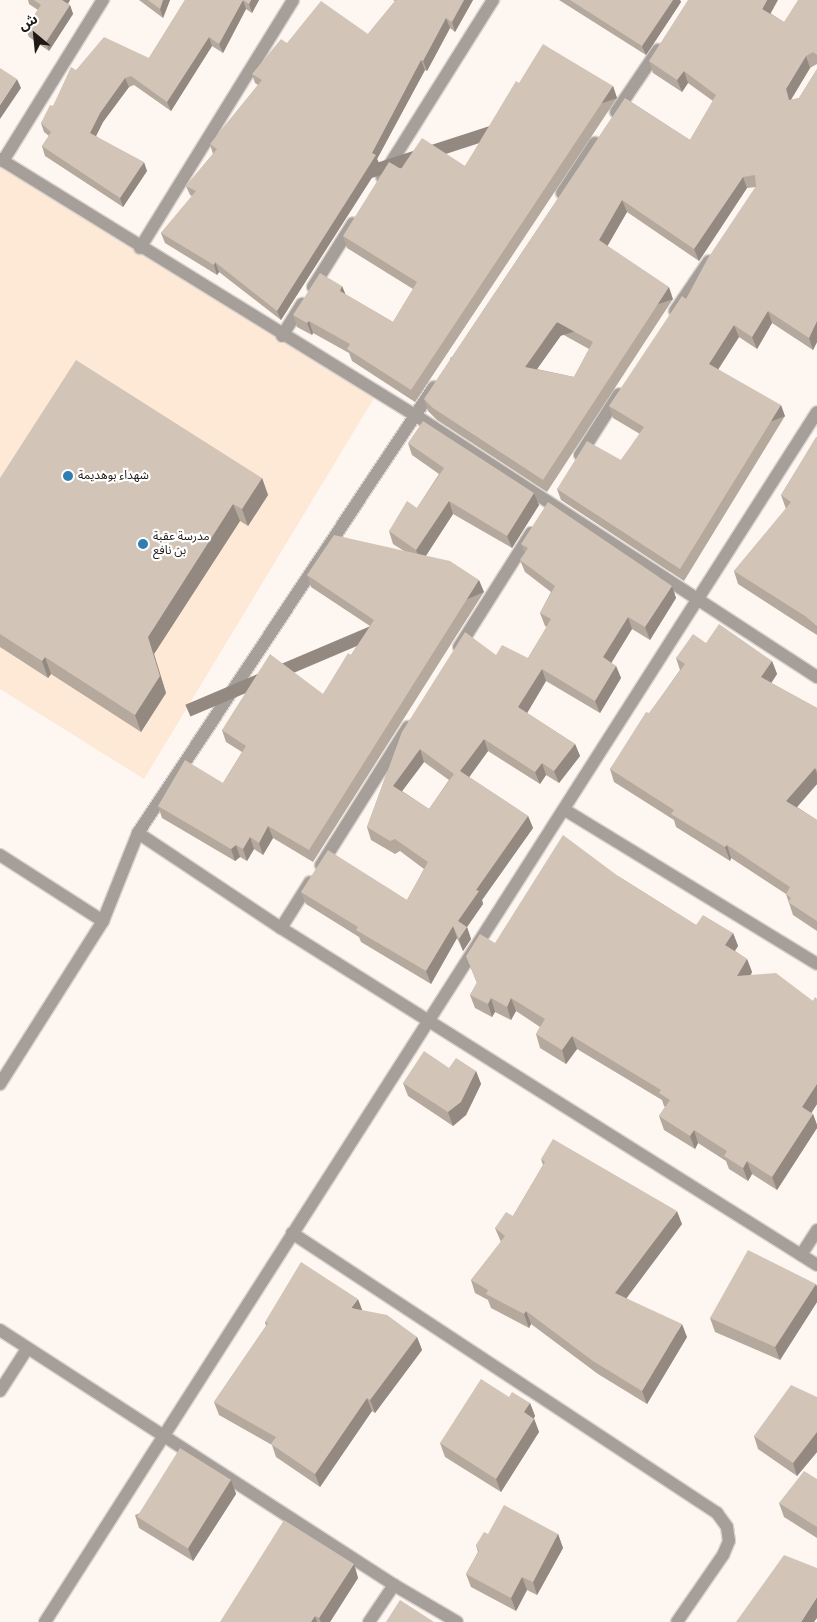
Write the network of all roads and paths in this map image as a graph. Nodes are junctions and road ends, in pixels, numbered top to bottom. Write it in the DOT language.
graph roads {
  1 [pos="103,0"];
  2 [pos="293,0"];
  3 [pos="493,0"];
  4 [pos="665,40"];
  5 [pos="1,160"];
  6 [pos="375,187"];
  7 [pos="556,202"];
  8 [pos="360,212"];
  9 [pos="140,248"];
  10 [pos="715,251"];
  11 [pos="665,325"];
  12 [pos="282,336"];
  13 [pos="442,374"];
  14 [pos="626,383"];
  15 [pos="817,413"];
  16 [pos="415,415"];
  17 [pos="575,463"];
  18 [pos="547,507"];
  19 [pos="697,598"];
  20 [pos="450,661"];
  21 [pos="817,677"];
  22 [pos="413,720"];
  23 [pos="565,810"];
  24 [pos="138,833"];
  25 [pos="0,855"];
  26 [pos="102,921"];
  27 [pos="281,928"];
  28 [pos="817,964"];
  29 [pos="427,1019"];
  30 [pos="0,1084"];
  31 [pos="817,1230"];
  32 [pos="292,1233"];
  33 [pos="801,1255"];
  34 [pos="817,1265"];
  35 [pos="0,1330"];
  36 [pos="27,1348"];
  37 [pos="0,1391"];
  38 [pos="163,1436"];
  39 [pos="394,1585"];
  40 [pos="45,1622"];
  41 [pos="369,1622"];
  42 [pos="458,1622"];
  43 [pos="677,1622"];
  1 -- 5 [label="street"];
  2 -- 9 [label="street"];
  3 -- 6 [label="street"];
  4 -- 7 [label="street"];
  5 -- 9 [label="street"];
  8 -- 12 [label="street"];
  9 -- 12 [label="street"];
  10 -- 11 [label="street"];
  12 -- 16 [label="street"];
  13 -- 16 [label="street"];
  14 -- 17 [label="street"];
  15 -- 19 [label="street"];
  16 -- 18 [label="street"];
  16 -- 24 [label="street"];
  18 -- 19 [label="street"];
  18 -- 20 [label="street"];
  19 -- 21 [label="street"];
  19 -- 23 [label="street"];
  22 -- 27 [label="street"];
  23 -- 28 [label="street"];
  23 -- 29 [label="street"];
  24 -- 26 [label="street"];
  24 -- 27 [label="street"];
  25 -- 26 [label="street"];
  26 -- 30 [label="street"];
  27 -- 29 [label="street"];
  29 -- 32 [label="street"];
  29 -- 33 [label="street"];
  31 -- 33 [label="street"];
  32 -- 38 [label="street"];
  32 -- 43 [label="street"];
  33 -- 34 [label="street"];
  35 -- 36 [label="street"];
  36 -- 37 [label="street"];
  36 -- 38 [label="street"];
  38 -- 39 [label="street"];
  38 -- 40 [label="street"];
  39 -- 41 [label="street"];
  39 -- 42 [label="street"];
}
